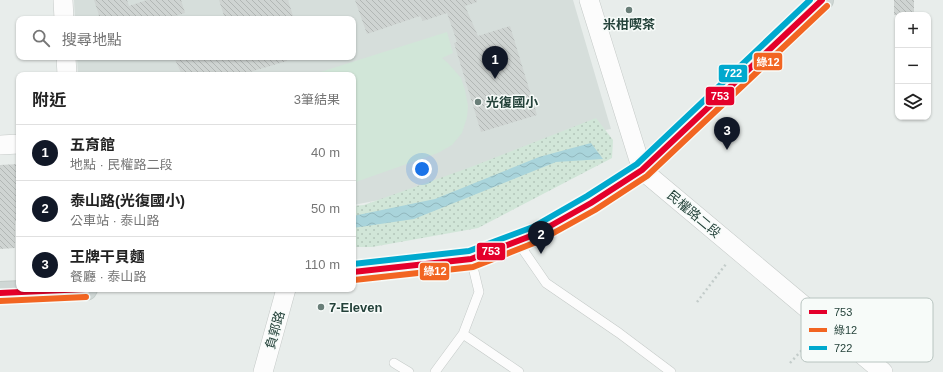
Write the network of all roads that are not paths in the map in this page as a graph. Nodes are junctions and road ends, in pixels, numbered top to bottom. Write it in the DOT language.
graph roads {
  1 [pos="63,0"];
  2 [pos="589,0"];
  3 [pos="822,0"];
  4 [pos="64,16"];
  5 [pos="66,60"];
  6 [pos="67,72"];
  7 [pos="16,144"];
  8 [pos="0,145"];
  9 [pos="642,170"];
  10 [pos="517,241"];
  11 [pos="471,259"];
  12 [pos="356,272"];
  13 [pos="20,292"];
  14 [pos="285,292"];
  15 [pos="0,293"];
  16 [pos="801,304"];
  17 [pos="463,334"];
  18 [pos="871,362"];
  19 [pos="394,363"];
  20 [pos="263,372"];
  21 [pos="408,372"];
  22 [pos="435,372"];
  23 [pos="518,372"];
  24 [pos="671,372"];
  25 [pos="883,372"];
  1 -- 4 [label="street"];
  2 -- 9 [label="street"];
  3 -- 9 [label="main road"];
  5 -- 6 [label="street"];
  7 -- 8 [label="street"];
  9 -- 10 [label="main road"];
  9 -- 16 [label="street, 民權路二段"];
  10 -- 11 [label="main road"];
  10 -- 24 [label="lane"];
  11 -- 12 [label="main road"];
  11 -- 17 [label="lane"];
  13 -- 15 [label="main road"];
  14 -- 20 [label="street, 負郭路"];
  17 -- 22 [label="lane"];
  17 -- 23 [label="lane"];
  18 -- 25 [label="street, 民權路二段"];
  19 -- 21 [label="lane"];
}
